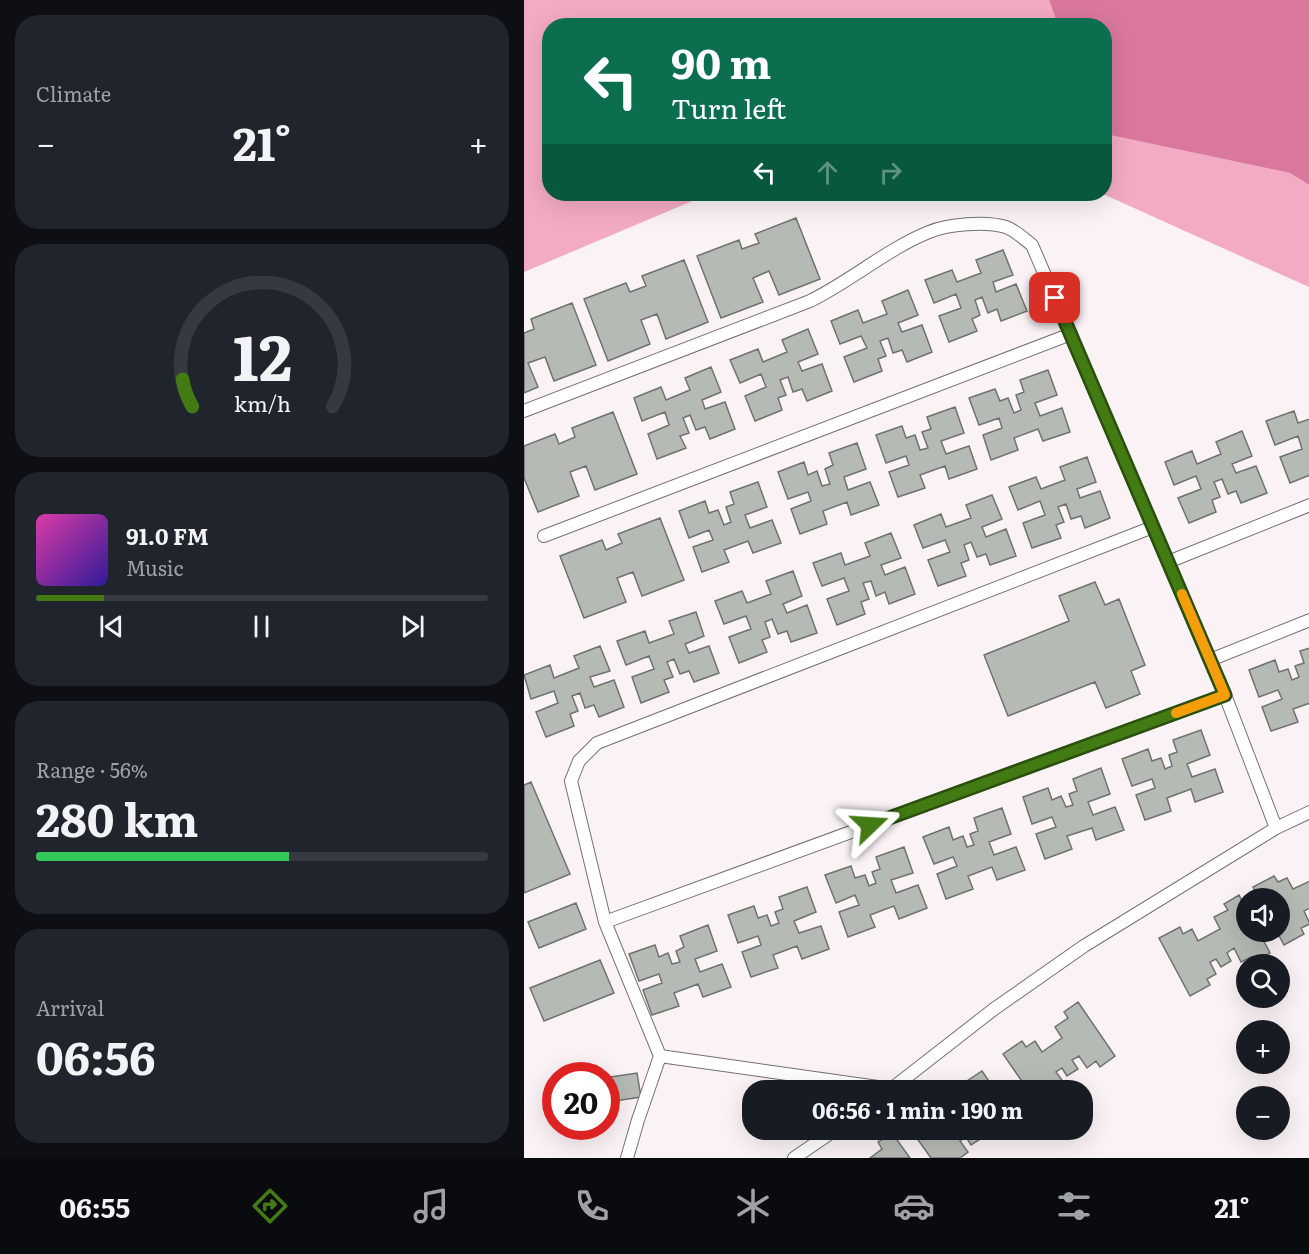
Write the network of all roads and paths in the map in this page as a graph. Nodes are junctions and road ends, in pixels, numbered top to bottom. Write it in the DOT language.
graph roads {
  1 [pos="1071,334"];
  2 [pos="524,411"];
  3 [pos="1310,505"];
  4 [pos="1153,527"];
  5 [pos="544,536"];
  6 [pos="1168,562"];
  7 [pos="1310,620"];
  8 [pos="1210,660"];
  9 [pos="1225,695"];
  10 [pos="1310,812"];
  11 [pos="1276,828"];
  12 [pos="605,922"];
  13 [pos="660,1056"];
  14 [pos="823,1080"];
  15 [pos="904,1080"];
  16 [pos="820,1140"];
  17 [pos="628,1158"];
  18 [pos="794,1158"];
  1 -- 2 [label="lane"];
  1 -- 4 [label="lane"];
  1 -- 5 [label="lane"];
  3 -- 6 [label="lane"];
  4 -- 6 [label="lane"];
  4 -- 12 [label="lane"];
  6 -- 8 [label="lane"];
  7 -- 8 [label="lane"];
  8 -- 9 [label="lane"];
  9 -- 11 [label="lane"];
  9 -- 12 [label="lane"];
  10 -- 11 [label="lane"];
  11 -- 15 [label="lane"];
  12 -- 13 [label="lane"];
  13 -- 14 [label="lane"];
  13 -- 17 [label="lane"];
  16 -- 18 [label="lane"];
}
